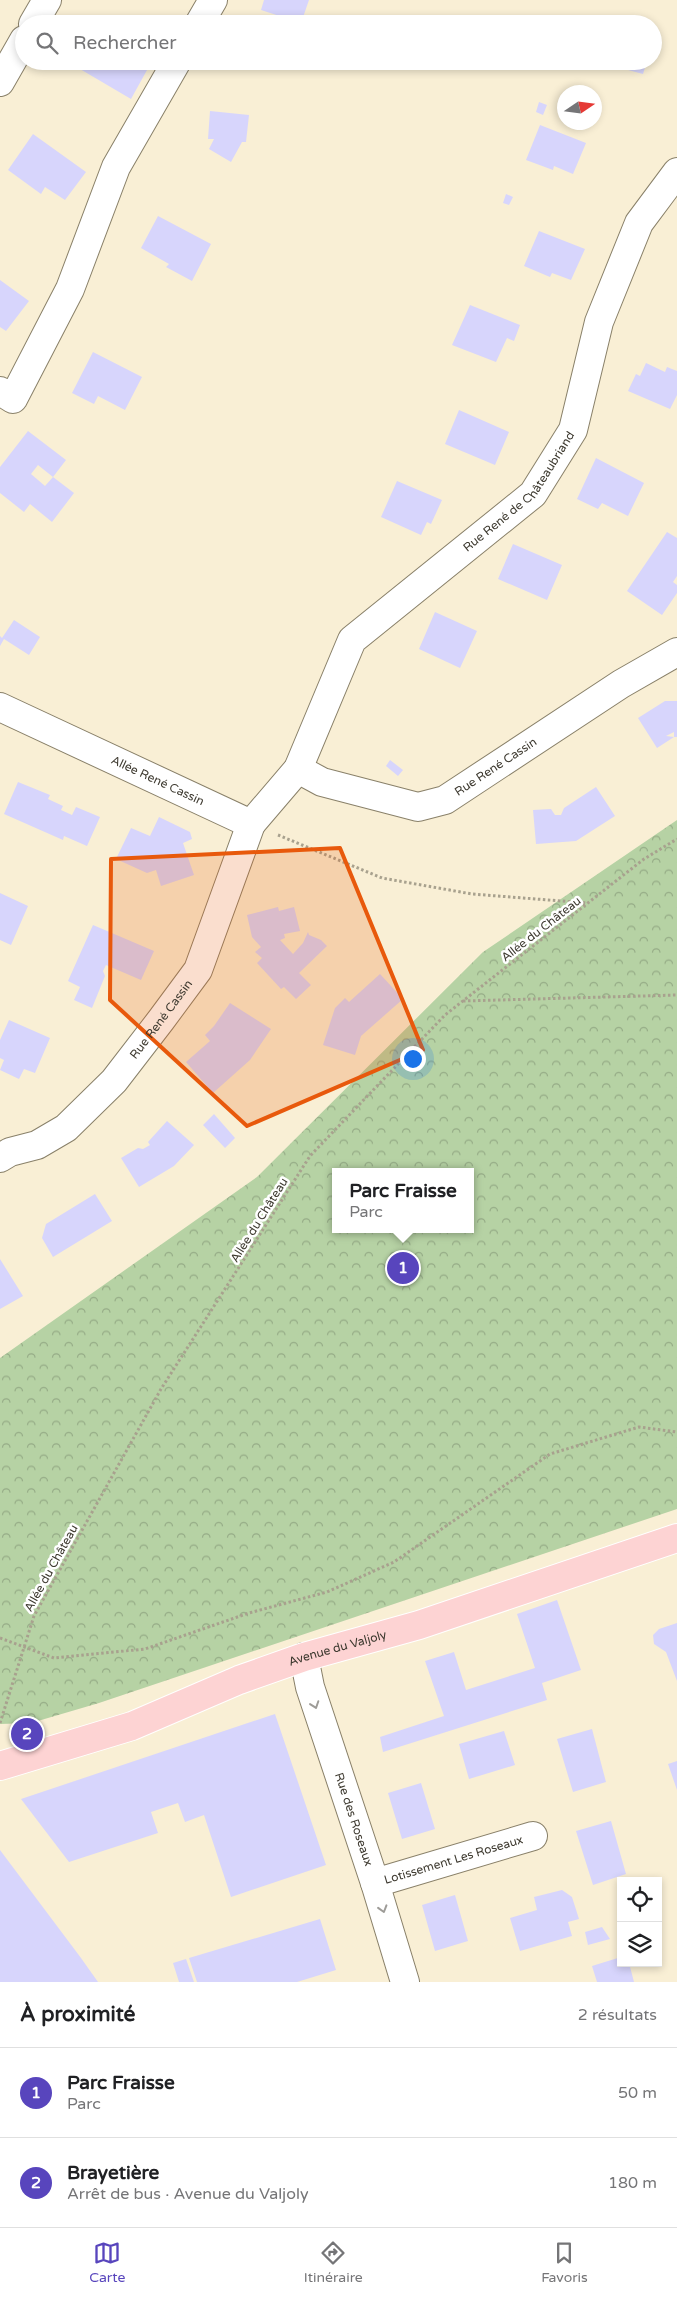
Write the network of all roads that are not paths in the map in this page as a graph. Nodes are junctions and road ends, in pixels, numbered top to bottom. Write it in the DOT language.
graph roads {
  1 [pos="47,0"];
  2 [pos="213,0"];
  3 [pos="38,15"];
  4 [pos="205,15"];
  5 [pos="15,56"];
  6 [pos="172,70"];
  7 [pos="0,82"];
  8 [pos="677,172"];
  9 [pos="0,391"];
  10 [pos="677,652"];
  11 [pos="0,706"];
  12 [pos="298,769"];
  13 [pos="251,824"];
  14 [pos="0,1158"];
  15 [pos="677,1538"];
  16 [pos="304,1657"];
  17 [pos="0,1766"];
  18 [pos="533,1836"];
  19 [pos="375,1883"];
  20 [pos="405,1982"];
  1 -- 3 [label="street"];
  2 -- 4 [label="street"];
  5 -- 7 [label="street"];
  6 -- 9 [label="street"];
  8 -- 12 [label="street, Rue René de Châteaubriand"];
  10 -- 12 [label="street, Rue René Cassin"];
  11 -- 13 [label="street, Allée René Cassin"];
  12 -- 13 [label="street"];
  13 -- 14 [label="street, Rue René Cassin"];
  15 -- 16 [label="main road, Avenue du Valjoly"];
  16 -- 17 [label="main road, Avenue du Valjoly"];
  16 -- 19 [label="street, Rue des Roseaux, one-way"];
  18 -- 19 [label="street, Lotissement Les Roseaux"];
  19 -- 20 [label="street, Rue des Roseaux, one-way"];
}
